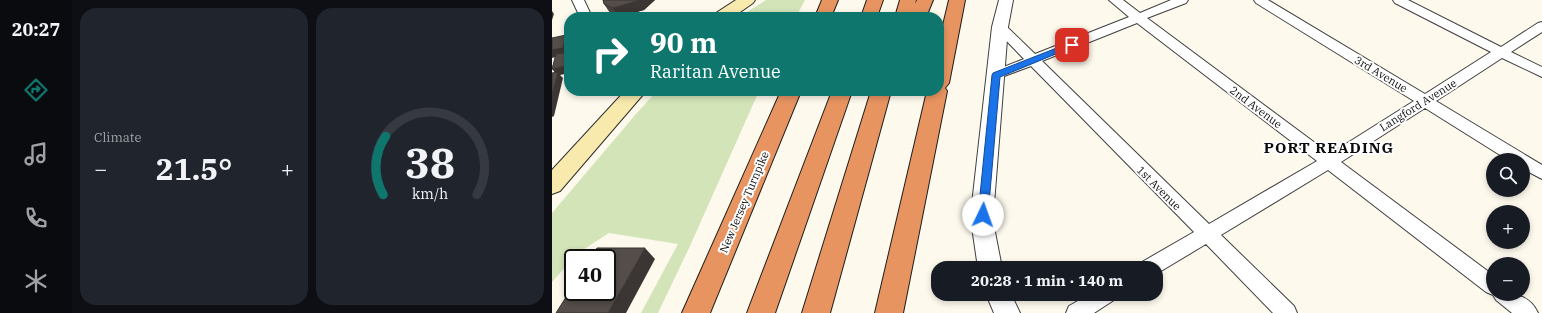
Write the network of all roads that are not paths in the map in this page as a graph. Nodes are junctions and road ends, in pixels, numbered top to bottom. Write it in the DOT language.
graph roads {
  1 [pos="578,0"];
  2 [pos="747,0"];
  3 [pos="830,0"];
  4 [pos="860,0"];
  5 [pos="875,0"];
  6 [pos="908,0"];
  7 [pos="925,0"];
  8 [pos="957,0"];
  9 [pos="1006,0"];
  10 [pos="1116,0"];
  11 [pos="1182,0"];
  12 [pos="1260,0"];
  13 [pos="1399,0"];
  14 [pos="584,12"];
  15 [pos="729,12"];
  16 [pos="825,12"];
  17 [pos="856,12"];
  18 [pos="871,12"];
  19 [pos="904,12"];
  20 [pos="920,12"];
  21 [pos="1138,18"];
  22 [pos="1542,26"];
  23 [pos="1000,27"];
  24 [pos="1501,52"];
  25 [pos="944,60"];
  26 [pos="1032,61"];
  27 [pos="1542,74"];
  28 [pos="996,75"];
  29 [pos="632,96"];
  30 [pos="789,96"];
  31 [pos="828,96"];
  32 [pos="840,96"];
  33 [pos="880,96"];
  34 [pos="886,96"];
  35 [pos="936,96"];
  36 [pos="1425,101"];
  37 [pos="867,139"];
  38 [pos="1510,153"];
  39 [pos="1329,162"];
  40 [pos="1530,165"];
  41 [pos="1542,173"];
  42 [pos="552,186"];
  43 [pos="1207,233"];
  44 [pos="989,261"];
  45 [pos="1161,261"];
  46 [pos="1486,281"];
  47 [pos="1001,301"];
  48 [pos="1096,301"];
  49 [pos="1512,301"];
  50 [pos="696,313"];
  51 [pos="760,313"];
  52 [pos="816,313"];
  53 [pos="889,313"];
  54 [pos="1007,313"];
  55 [pos="1076,313"];
  56 [pos="1287,313"];
  57 [pos="1528,313"];
  1 -- 14 [label="street"];
  2 -- 15 [label="main road"];
  3 -- 16 [label="highway"];
  4 -- 17 [label="highway"];
  5 -- 18 [label="highway"];
  6 -- 19 [label="highway"];
  7 -- 20 [label="highway"];
  8 -- 25 [label="highway"];
  9 -- 23 [label="street"];
  10 -- 21 [label="street, 2nd Avenue"];
  11 -- 21 [label="street"];
  12 -- 36 [label="street, 3rd Avenue"];
  13 -- 24 [label="street"];
  21 -- 26 [label="street"];
  21 -- 39 [label="street, 2nd Avenue"];
  22 -- 24 [label="street, Langford Avenue"];
  23 -- 26 [label="street, 1st Avenue"];
  23 -- 28 [label="street"];
  24 -- 27 [label="street"];
  24 -- 36 [label="street, Langford Avenue"];
  26 -- 28 [label="street"];
  26 -- 43 [label="street, 1st Avenue"];
  28 -- 44 [label="street"];
  29 -- 42 [label="main road"];
  30 -- 50 [label="highway, New Jersey Turnpike"];
  31 -- 51 [label="highway"];
  32 -- 51 [label="highway"];
  33 -- 37 [label="highway"];
  34 -- 37 [label="highway"];
  35 -- 53 [label="highway"];
  36 -- 38 [label="street, 3rd Avenue"];
  36 -- 39 [label="street, Langford Avenue"];
  37 -- 52 [label="highway"];
  39 -- 43 [label="street, Langford Avenue"];
  39 -- 46 [label="street, 2nd Avenue"];
  40 -- 41 [label="street, 3rd Avenue"];
  43 -- 45 [label="street, Langford Avenue"];
  43 -- 56 [label="street, 1st Avenue"];
  47 -- 54 [label="street"];
  48 -- 55 [label="street"];
  49 -- 57 [label="street"];
}
